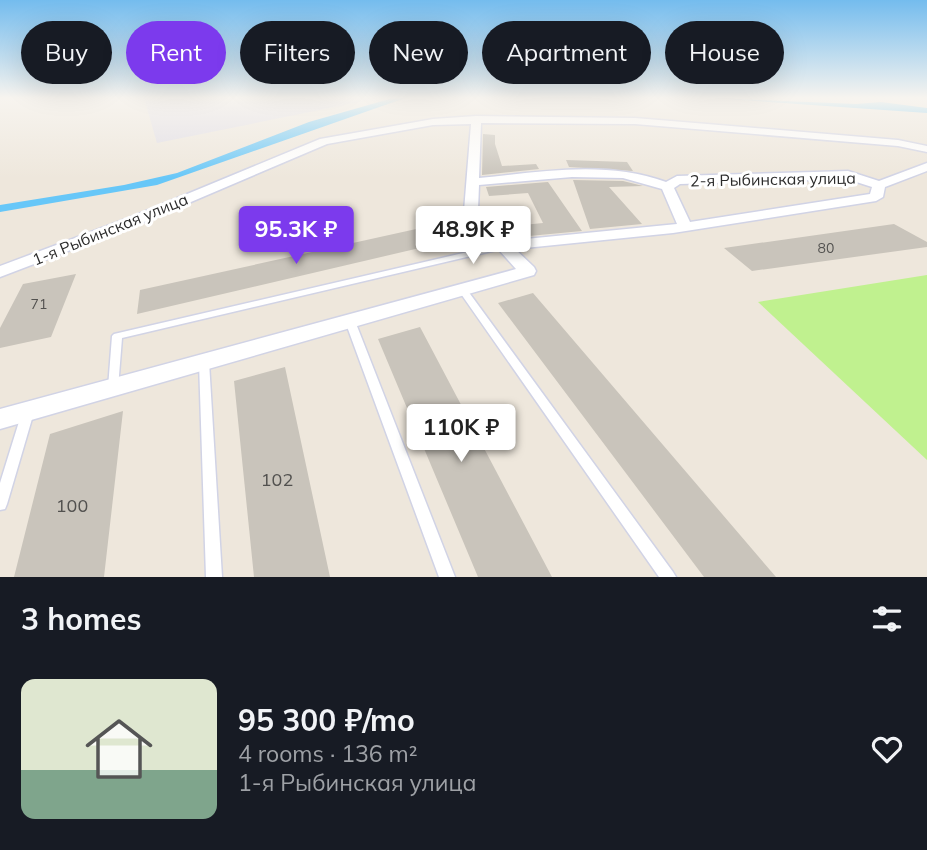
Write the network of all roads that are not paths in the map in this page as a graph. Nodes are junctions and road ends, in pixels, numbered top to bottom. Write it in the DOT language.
graph roads {
  1 [pos="416,125"];
  2 [pos="477,125"];
  3 [pos="677,125"];
  4 [pos="925,148"];
  5 [pos="927,167"];
  6 [pos="473,182"];
  7 [pos="879,185"];
  8 [pos="667,187"];
  9 [pos="685,226"];
  10 [pos="502,246"];
  11 [pos="0,272"];
  12 [pos="463,289"];
  13 [pos="350,321"];
  14 [pos="204,362"];
  15 [pos="113,388"];
  16 [pos="28,411"];
  17 [pos="0,419"];
  18 [pos="0,504"];
  19 [pos="214,577"];
  20 [pos="447,577"];
  21 [pos="667,577"];
  1 -- 11 [label="street, 1-я Рыбинская улица"];
  2 -- 6 [label="street"];
  3 -- 4 [label="street, 1-я Рыбинская улица"];
  5 -- 7 [label="street"];
  6 -- 8 [label="street, 2-я Рыбинская улица"];
  6 -- 10 [label="street"];
  7 -- 8 [label="street, 2-я Рыбинская улица"];
  7 -- 9 [label="street"];
  8 -- 9 [label="street, 2-я Рыбинская улица"];
  9 -- 10 [label="street"];
  10 -- 12 [label="street"];
  10 -- 15 [label="lane"];
  12 -- 13 [label="street"];
  12 -- 21 [label="lane"];
  13 -- 14 [label="street"];
  13 -- 20 [label="lane"];
  14 -- 15 [label="street"];
  14 -- 19 [label="lane"];
  15 -- 16 [label="street"];
  16 -- 17 [label="street"];
  16 -- 18 [label="lane"];
}
